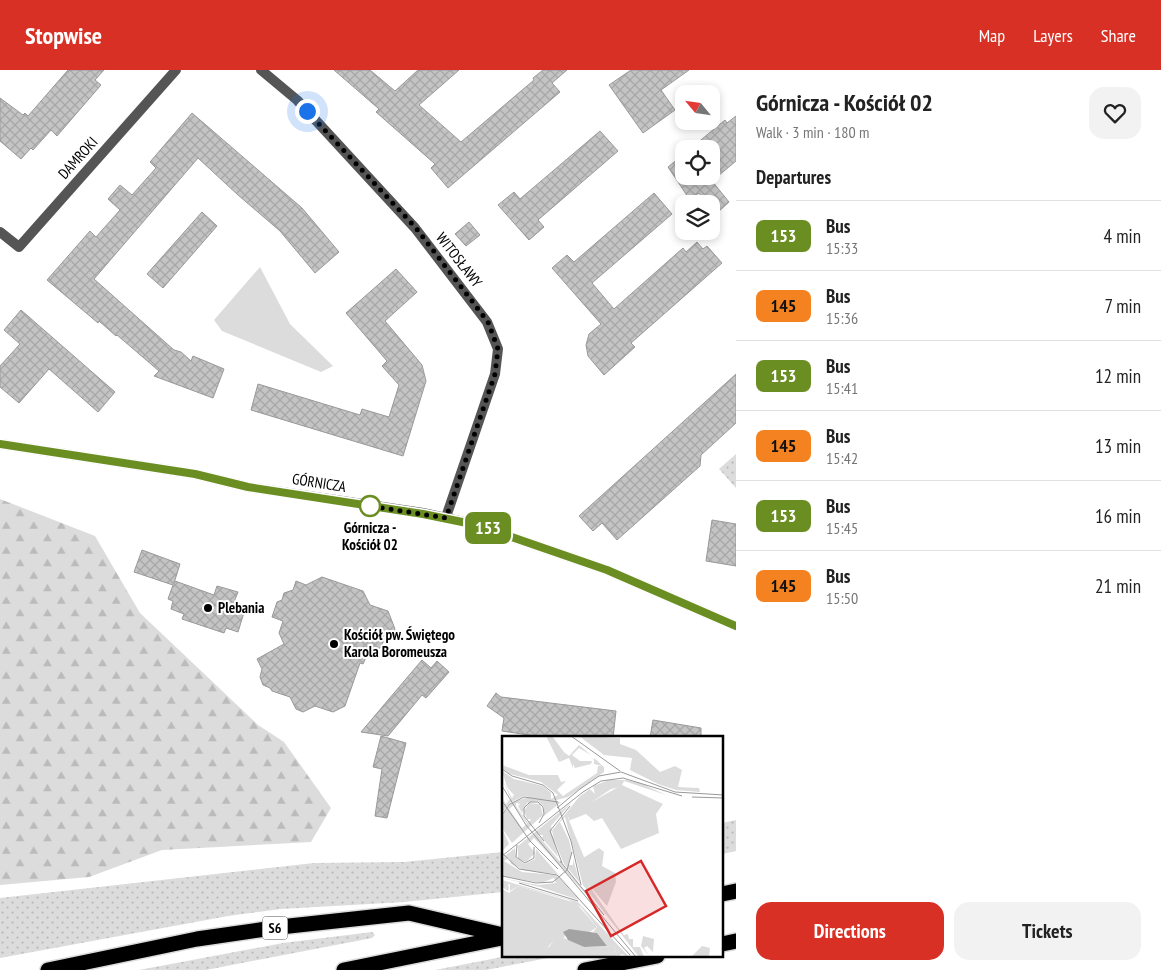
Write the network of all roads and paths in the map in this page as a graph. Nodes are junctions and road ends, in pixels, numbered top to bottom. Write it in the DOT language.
graph roads {
  1 [pos="176,70"];
  2 [pos="261,70"];
  3 [pos="0,232"];
  4 [pos="0,444"];
  5 [pos="446,518"];
  6 [pos="736,626"];
  7 [pos="502,936"];
  8 [pos="502,936"];
  9 [pos="647,958"];
  10 [pos="48,970"];
  11 [pos="344,970"];
  12 [pos="585,970"];
  1 -- 3 [label="street, DAMROKI"];
  2 -- 5 [label="street, WITOSŁAWY"];
  4 -- 5 [label="street, GÓRNICZA"];
  5 -- 6 [label="street, GÓRNICZA"];
  7 -- 10 [label="highway, S6"];
  8 -- 11 [label="highway"];
  9 -- 12 [label="highway"];
}
